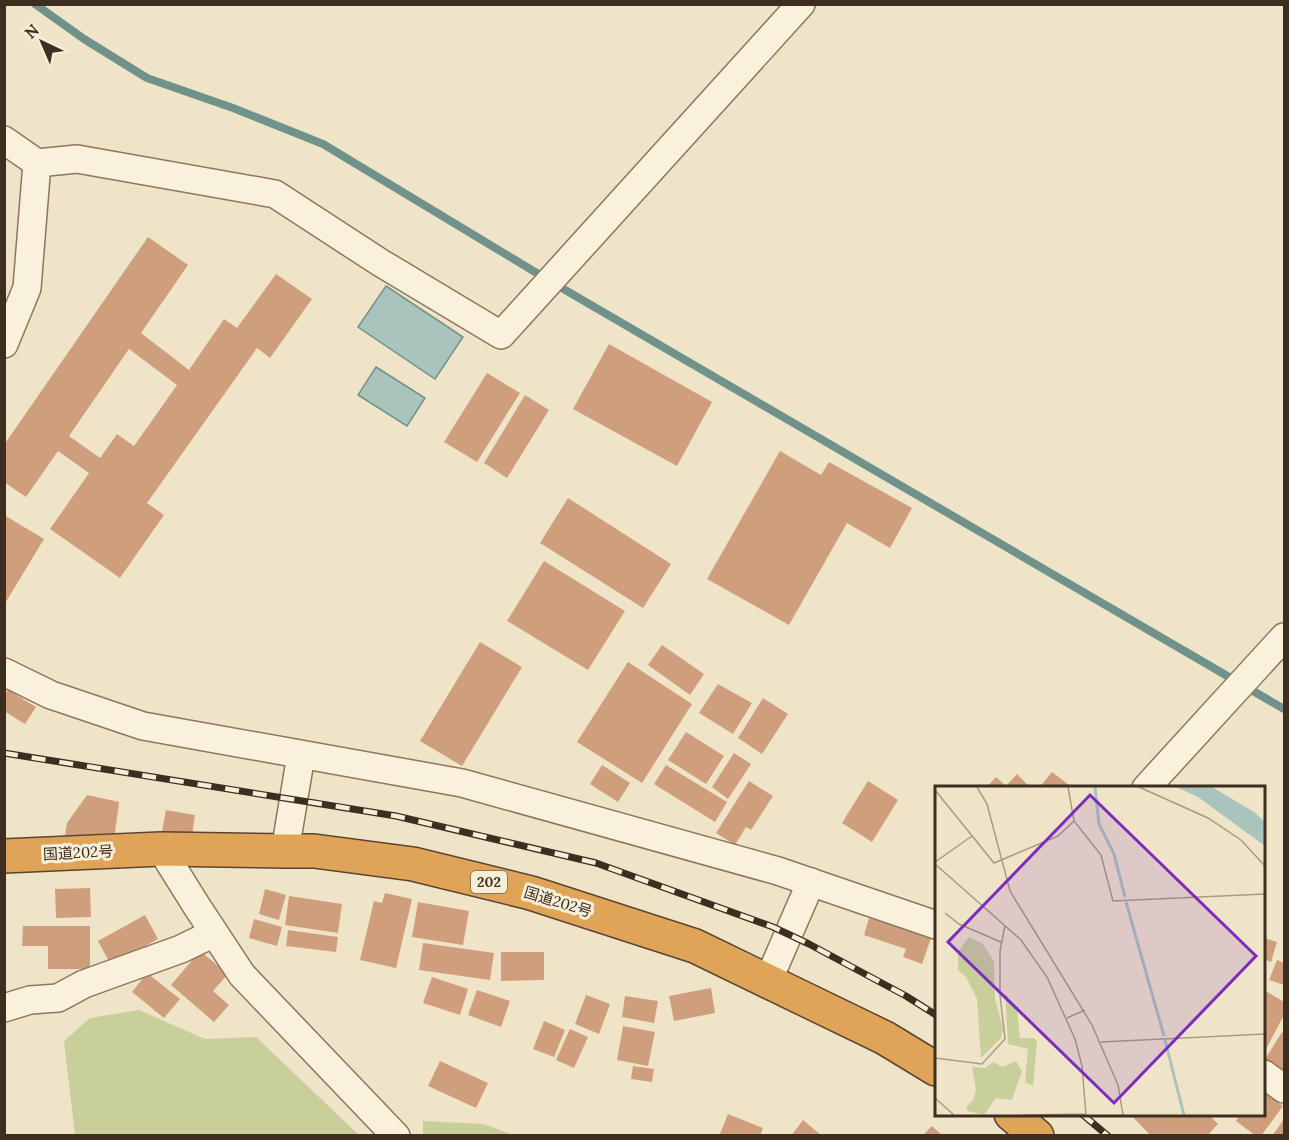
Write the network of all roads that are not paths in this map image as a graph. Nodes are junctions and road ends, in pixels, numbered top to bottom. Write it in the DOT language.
graph roads {
  1 [pos="801,4"];
  2 [pos="4,140"];
  3 [pos="37,163"];
  4 [pos="4,344"];
  5 [pos="1284,637"];
  6 [pos="4,672"];
  7 [pos="301,754"];
  8 [pos="1148,786"];
  9 [pos="161,849"];
  10 [pos="285,850"];
  11 [pos="4,856"];
  12 [pos="811,882"];
  13 [pos="935,925"];
  14 [pos="214,933"];
  15 [pos="768,981"];
  16 [pos="4,1008"];
  17 [pos="935,1068"];
  18 [pos="1265,1075"];
  19 [pos="1284,1089"];
  20 [pos="1013,1116"];
  21 [pos="396,1136"];
  22 [pos="1037,1136"];
  1 -- 3 [label="street"];
  2 -- 3 [label="street"];
  3 -- 4 [label="street"];
  5 -- 8 [label="street"];
  6 -- 7 [label="street"];
  7 -- 10 [label="street"];
  7 -- 12 [label="street"];
  9 -- 10 [label="highway, 国道202号 / 202"];
  9 -- 11 [label="highway, 国道202号 / 202"];
  9 -- 14 [label="street"];
  10 -- 15 [label="highway, 国道202号 / 202"];
  12 -- 13 [label="street"];
  12 -- 15 [label="street"];
  14 -- 16 [label="street"];
  14 -- 21 [label="street"];
  15 -- 17 [label="highway, 国道202号 / 202"];
  18 -- 19 [label="street"];
  20 -- 22 [label="highway"];
}
